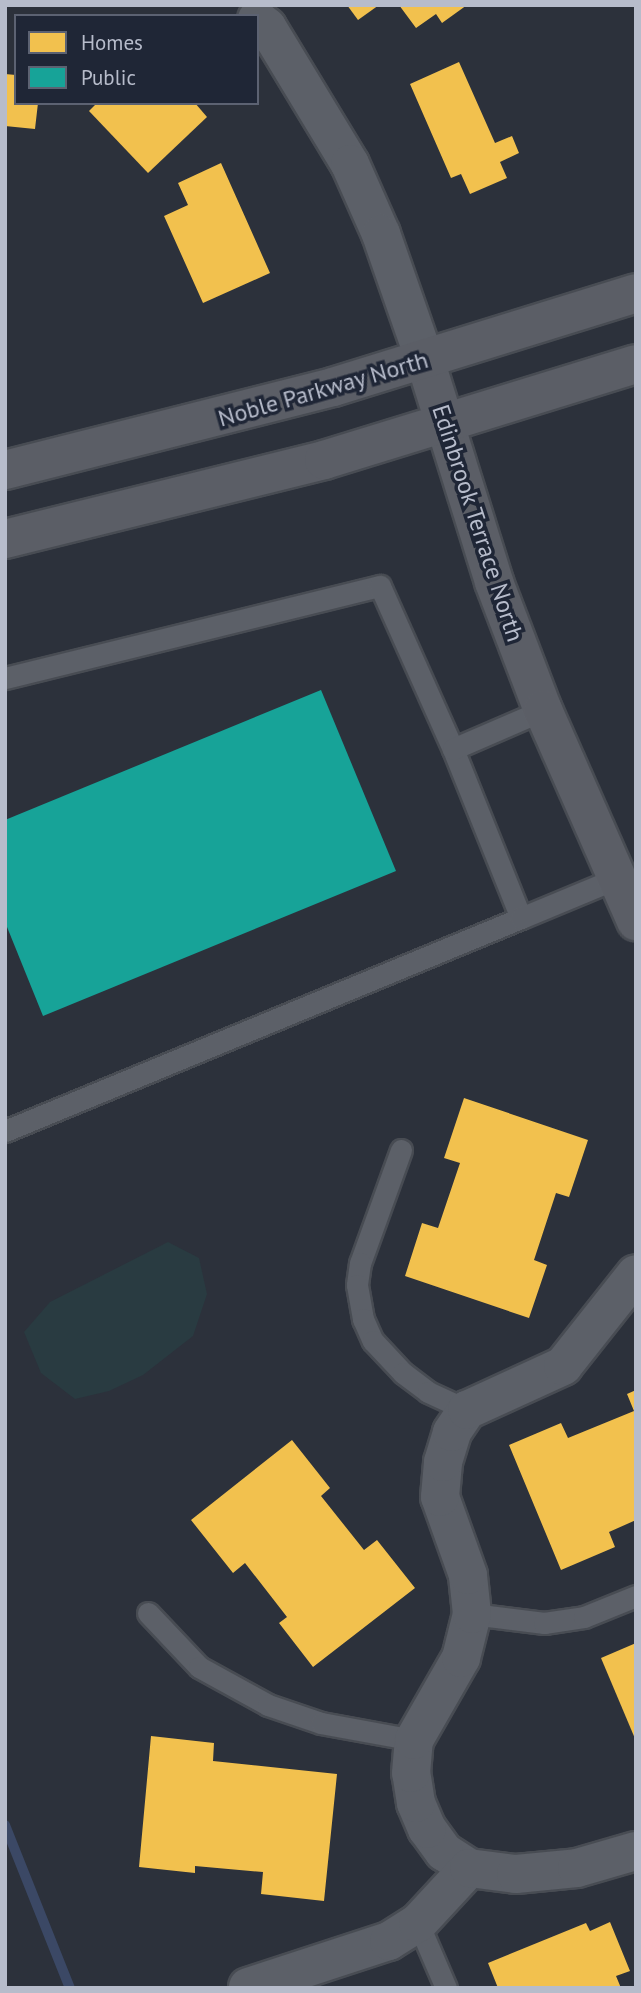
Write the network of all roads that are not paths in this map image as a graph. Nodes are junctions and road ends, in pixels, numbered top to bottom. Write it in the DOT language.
graph roads {
  1 [pos="259,22"];
  2 [pos="636,293"];
  3 [pos="425,360"];
  4 [pos="636,364"];
  5 [pos="445,425"];
  6 [pos="5,470"];
  7 [pos="5,539"];
  8 [pos="5,678"];
  9 [pos="543,710"];
  10 [pos="453,749"];
  11 [pos="617,878"];
  12 [pos="521,918"];
  13 [pos="636,921"];
  14 [pos="5,1131"];
  15 [pos="401,1150"];
  16 [pos="636,1274"];
  17 [pos="467,1410"];
  18 [pos="636,1596"];
  19 [pos="148,1613"];
  20 [pos="472,1614"];
  21 [pos="414,1740"];
  22 [pos="636,1851"];
  23 [pos="469,1868"];
  24 [pos="418,1923"];
  25 [pos="248,1987"];
  26 [pos="446,1988"];
  1 -- 3 [label="street, Edinbrook Terrace North"];
  2 -- 3 [label="main road, Noble Parkway North"];
  3 -- 5 [label="main road, Edinbrook Terrace North"];
  3 -- 6 [label="main road, Noble Parkway North"];
  4 -- 5 [label="main road"];
  5 -- 7 [label="main road"];
  5 -- 9 [label="main road, Edinbrook Terrace North"];
  8 -- 10 [label="lane"];
  9 -- 10 [label="lane"];
  9 -- 11 [label="main road, Edinbrook Terrace North"];
  10 -- 12 [label="lane"];
  11 -- 12 [label="lane"];
  11 -- 13 [label="main road, Edinbrook Terrace North"];
  12 -- 14 [label="lane"];
  15 -- 17 [label="lane"];
  16 -- 17 [label="street"];
  17 -- 20 [label="street"];
  18 -- 20 [label="lane"];
  19 -- 21 [label="lane"];
  20 -- 21 [label="street"];
  21 -- 23 [label="street"];
  22 -- 23 [label="street"];
  23 -- 24 [label="street"];
  24 -- 25 [label="street"];
  24 -- 26 [label="lane"];
}
